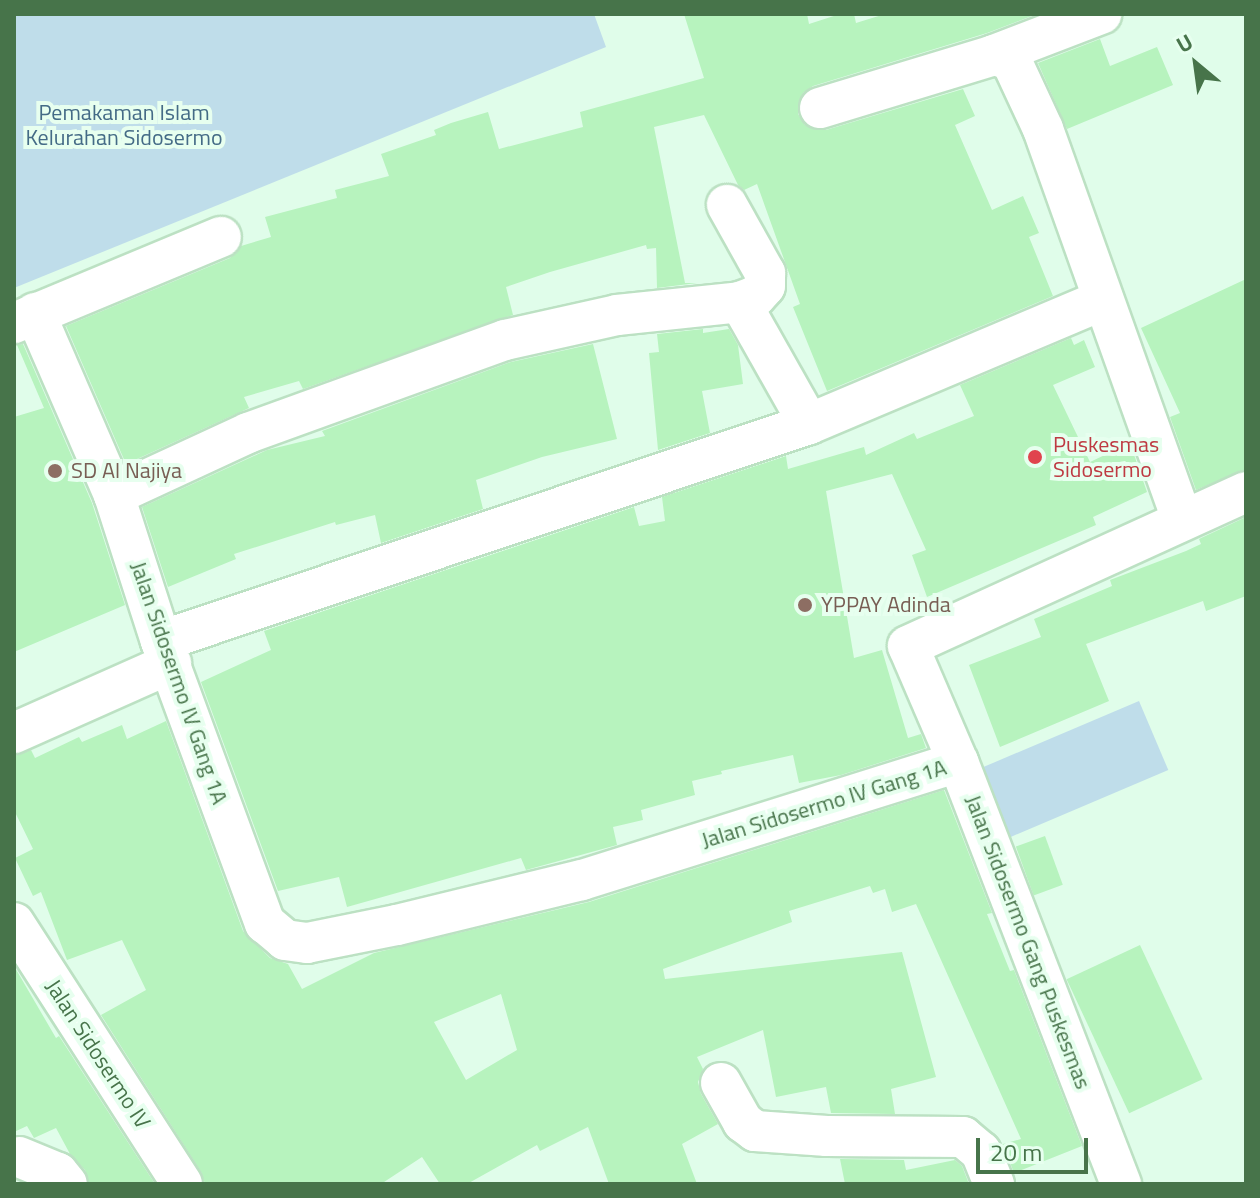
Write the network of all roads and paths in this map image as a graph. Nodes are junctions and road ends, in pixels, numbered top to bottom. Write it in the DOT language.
graph roads {
  1 [pos="1101,14"];
  2 [pos="994,55"];
  3 [pos="820,108"];
  4 [pos="727,205"];
  5 [pos="221,237"];
  6 [pos="1102,300"];
  7 [pos="740,302"];
  8 [pos="24,318"];
  9 [pos="809,424"];
  10 [pos="1246,492"];
  11 [pos="114,495"];
  12 [pos="1182,520"];
  13 [pos="166,652"];
  14 [pos="14,733"];
  15 [pos="958,762"];
  16 [pos="14,923"];
  17 [pos="721,1083"];
  18 [pos="19,1157"];
  19 [pos="67,1184"];
  20 [pos="182,1184"];
  21 [pos="994,1184"];
  22 [pos="1121,1184"];
  1 -- 2 [label="street"];
  2 -- 3 [label="street"];
  2 -- 6 [label="street"];
  4 -- 7 [label="street"];
  5 -- 8 [label="street"];
  6 -- 9 [label="street"];
  6 -- 12 [label="street"];
  7 -- 9 [label="street"];
  7 -- 11 [label="street"];
  8 -- 11 [label="street, Jalan Sidosermo IV Gang 1A"];
  9 -- 13 [label="street"];
  10 -- 12 [label="street, Jalan Sidosermo Gang Puskesmas"];
  11 -- 13 [label="street, Jalan Sidosermo IV Gang 1A"];
  12 -- 15 [label="street, Jalan Sidosermo Gang Puskesmas"];
  13 -- 14 [label="street"];
  13 -- 15 [label="street, Jalan Sidosermo IV Gang 1A"];
  15 -- 22 [label="street, Jalan Sidosermo Gang Puskesmas"];
  16 -- 20 [label="street, Jalan Sidosermo IV"];
  17 -- 21 [label="street"];
  18 -- 19 [label="street"];
}
